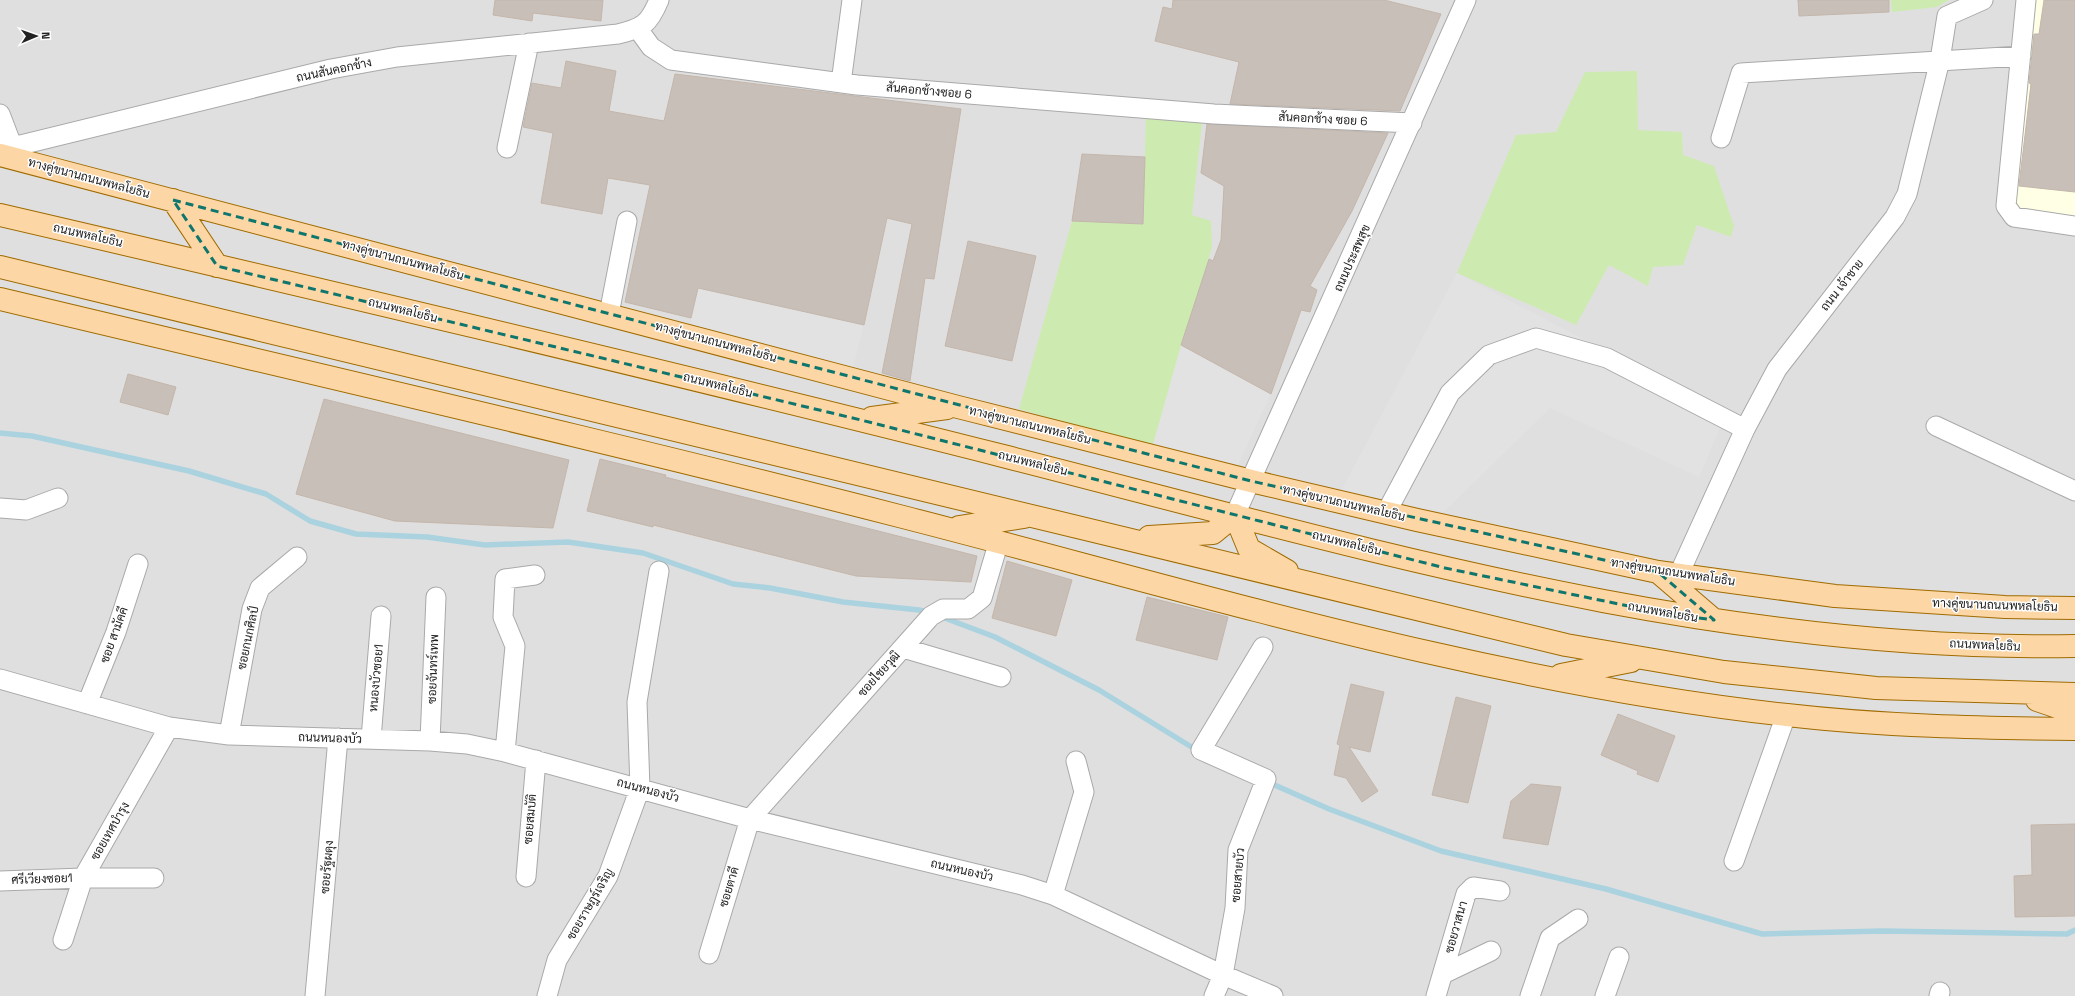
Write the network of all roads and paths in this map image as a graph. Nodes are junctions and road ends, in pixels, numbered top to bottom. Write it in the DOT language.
graph roads {
  1 [pos="659,0"];
  2 [pos="852,0"];
  3 [pos="1463,0"];
  4 [pos="1983,0"];
  5 [pos="2026,0"];
  6 [pos="638,29"];
  7 [pos="529,43"];
  8 [pos="2021,56"];
  9 [pos="1940,60"];
  10 [pos="841,83"];
  11 [pos="0,114"];
  12 [pos="1234,115"];
  13 [pos="1412,123"];
  14 [pos="1722,138"];
  15 [pos="507,148"];
  16 [pos="4,151"];
  17 [pos="173,200"];
  18 [pos="0,215"];
  19 [pos="627,221"];
  20 [pos="2075,226"];
  21 [pos="217,266"];
  22 [pos="0,267"];
  23 [pos="0,298"];
  24 [pos="609,314"];
  25 [pos="211,317"];
  26 [pos="281,366"];
  27 [pos="958,407"];
  28 [pos="861,420"];
  29 [pos="1936,426"];
  30 [pos="1745,429"];
  31 [pos="1251,481"];
  32 [pos="2075,491"];
  33 [pos="58,498"];
  34 [pos="0,508"];
  35 [pos="1386,513"];
  36 [pos="1235,515"];
  37 [pos="1033,516"];
  38 [pos="950,529"];
  39 [pos="1129,539"];
  40 [pos="999,541"];
  41 [pos="297,557"];
  42 [pos="138,564"];
  43 [pos="659,571"];
  44 [pos="1658,572"];
  45 [pos="1679,574"];
  46 [pos="534,575"];
  47 [pos="1314,585"];
  48 [pos="436,597"];
  49 [pos="2075,607"];
  50 [pos="381,616"];
  51 [pos="1714,620"];
  52 [pos="2075,646"];
  53 [pos="1263,647"];
  54 [pos="903,648"];
  55 [pos="1644,658"];
  56 [pos="1001,677"];
  57 [pos="1549,678"];
  58 [pos="0,679"];
  59 [pos="2021,694"];
  60 [pos="2075,694"];
  61 [pos="87,704"];
  62 [pos="2075,713"];
  63 [pos="1786,715"];
  64 [pos="170,727"];
  65 [pos="2075,729"];
  66 [pos="229,735"];
  67 [pos="338,738"];
  68 [pos="371,739"];
  69 [pos="430,741"];
  70 [pos="505,752"];
  71 [pos="536,760"];
  72 [pos="1076,761"];
  73 [pos="640,788"];
  74 [pos="750,819"];
  75 [pos="1734,861"];
  76 [pos="526,877"];
  77 [pos="83,878"];
  78 [pos="154,878"];
  79 [pos="0,881"];
  80 [pos="1500,891"];
  81 [pos="1053,895"];
  82 [pos="1578,919"];
  83 [pos="63,940"];
  84 [pos="1491,951"];
  85 [pos="708,954"];
  86 [pos="1619,958"];
  87 [pos="1443,974"];
  88 [pos="1223,975"];
  89 [pos="315,996"];
  90 [pos="547,996"];
  91 [pos="1214,996"];
  92 [pos="1273,996"];
  93 [pos="1436,996"];
  94 [pos="1530,996"];
  95 [pos="1605,996"];
  1 -- 6 [label="street, ถนนสันคอกช้าง"];
  2 -- 10 [label="street"];
  3 -- 13 [label="street, ถนนประสพสุข"];
  4 -- 9 [label="street, ถนน เจ้าชาย"];
  5 -- 8 [label="street"];
  6 -- 7 [label="street, ถนนสันคอกช้าง"];
  6 -- 10 [label="street, สันคอกช้างซอย 6"];
  7 -- 15 [label="street"];
  7 -- 16 [label="street, ถนนสันคอกช้าง"];
  8 -- 9 [label="street"];
  8 -- 20 [label="street"];
  9 -- 14 [label="street"];
  9 -- 30 [label="street, ถนน เจ้าชาย"];
  10 -- 12 [label="street, สันคอกช้างซอย 6"];
  11 -- 16 [label="street"];
  12 -- 13 [label="street, สันคอกช้าง ซอย 6"];
  13 -- 31 [label="street, ถนนประสพสุข"];
  16 -- 17 [label="main road, ทางคู่ขนานถนนพหลโยธิน"];
  17 -- 21 [label="main road"];
  17 -- 24 [label="main road, ทางคู่ขนานถนนพหลโยธิน"];
  18 -- 21 [label="main road, ถนนพหลโยธิน"];
  19 -- 24 [label="street"];
  21 -- 28 [label="main road, ถนนพหลโยธิน"];
  22 -- 25 [label="main road"];
  23 -- 26 [label="main road"];
  24 -- 27 [label="main road, ทางคู่ขนานถนนพหลโยธิน"];
  25 -- 26 [label="main road"];
  25 -- 37 [label="main road"];
  26 -- 38 [label="main road"];
  27 -- 28 [label="main road"];
  27 -- 31 [label="main road, ทางคู่ขนานถนนพหลโยธิน"];
  28 -- 36 [label="main road, ถนนพหลโยธิน"];
  29 -- 32 [label="street"];
  30 -- 35 [label="street"];
  30 -- 45 [label="street, ถนน เจ้าชาย"];
  31 -- 35 [label="main road, ทางคู่ขนานถนนพหลโยธิน"];
  31 -- 36 [label="street, ถนนประสพสุข"];
  33 -- 34 [label="street"];
  35 -- 44 [label="main road, ทางคู่ขนานถนนพหลโยธิน"];
  36 -- 39 [label="main road"];
  36 -- 47 [label="main road"];
  36 -- 51 [label="main road, ถนนพหลโยธิน"];
  37 -- 38 [label="main road"];
  37 -- 39 [label="main road"];
  38 -- 40 [label="main road"];
  39 -- 47 [label="main road"];
  40 -- 54 [label="street, ซอยไชยวุฒิ"];
  40 -- 57 [label="main road"];
  41 -- 66 [label="street, ซอยกนกศิลป์"];
  42 -- 61 [label="street, ซอย สามัคคี"];
  43 -- 73 [label="street"];
  44 -- 45 [label="main road, ทางคู่ขนานถนนพหลโยธิน"];
  44 -- 51 [label="main road"];
  45 -- 49 [label="main road, ทางคู่ขนานถนนพหลโยธิน"];
  46 -- 70 [label="street"];
  47 -- 55 [label="main road"];
  48 -- 69 [label="street, ซอยจันทร์เทพ"];
  50 -- 68 [label="street, หนองบัวซอย1"];
  51 -- 52 [label="main road, ถนนพหลโยธิน"];
  53 -- 88 [label="street, ซอยสายบัว"];
  54 -- 56 [label="street"];
  54 -- 74 [label="street, ซอยไชยวุฒิ"];
  55 -- 57 [label="main road"];
  55 -- 59 [label="main road"];
  57 -- 63 [label="main road"];
  58 -- 61 [label="street, ถนนหนองบัว"];
  59 -- 60 [label="main road"];
  59 -- 62 [label="main road"];
  61 -- 64 [label="street, ถนนหนองบัว"];
  63 -- 65 [label="main road"];
  63 -- 75 [label="street"];
  64 -- 66 [label="street, ถนนหนองบัว"];
  64 -- 77 [label="street, ซอยเทศบำรุง"];
  66 -- 67 [label="street, ถนนหนองบัว"];
  67 -- 68 [label="street, ถนนหนองบัว"];
  67 -- 89 [label="street, ซอยรัฐผดุง"];
  68 -- 69 [label="street, ถนนหนองบัว"];
  69 -- 70 [label="street, ถนนหนองบัว"];
  70 -- 71 [label="street, ถนนหนองบัว"];
  71 -- 73 [label="street, ถนนหนองบัว"];
  71 -- 76 [label="street, ซอยสมบัติ"];
  72 -- 81 [label="street"];
  73 -- 74 [label="street, ถนนหนองบัว"];
  73 -- 90 [label="street, ซอยราษฎร์เจริญ"];
  74 -- 81 [label="street, ถนนหนองบัว"];
  74 -- 85 [label="street, ซอยตาดี"];
  77 -- 78 [label="street, ศรีเวียงซอย1"];
  77 -- 79 [label="street, ศรีเวียงซอย1"];
  77 -- 83 [label="street, ซอยเทศบำรุง"];
  80 -- 87 [label="street, ซอยวาสนา"];
  81 -- 88 [label="street, ถนนหนองบัว"];
  82 -- 94 [label="street"];
  84 -- 87 [label="street"];
  86 -- 95 [label="street"];
  87 -- 93 [label="street, ซอยวาสนา"];
  88 -- 91 [label="street"];
  88 -- 92 [label="street, ถนนหนองบัว"];
}
